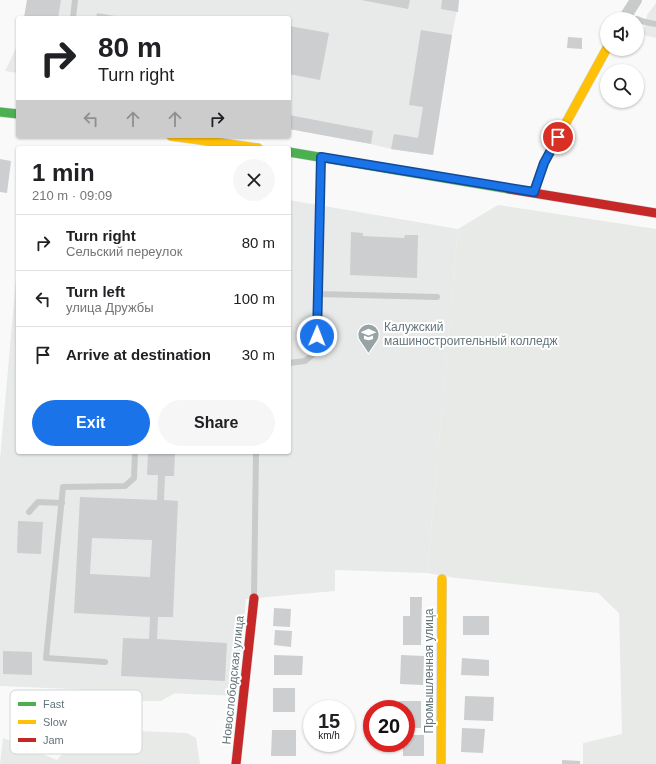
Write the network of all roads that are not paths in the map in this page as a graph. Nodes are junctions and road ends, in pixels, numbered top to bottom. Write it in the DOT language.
graph roads {
  1 [pos="75,0"];
  2 [pos="636,0"];
  3 [pos="633,12"];
  4 [pos="73,16"];
  5 [pos="644,22"];
  6 [pos="656,24"];
  7 [pos="603,56"];
  8 [pos="0,112"];
  9 [pos="16,114"];
  10 [pos="186,138"];
  11 [pos="244,146"];
  12 [pos="291,152"];
  13 [pos="321,157"];
  14 [pos="534,192"];
  15 [pos="656,213"];
  16 [pos="318,294"];
  17 [pos="437,297"];
  18 [pos="291,363"];
  19 [pos="135,454"];
  20 [pos="256,454"];
  21 [pos="62,503"];
  22 [pos="29,512"];
  23 [pos="442,579"];
  24 [pos="254,598"];
  25 [pos="105,662"];
  26 [pos="236,764"];
  27 [pos="440,764"];
  1 -- 4 [label="lane"];
  2 -- 3 [label="street"];
  5 -- 6 [label="lane"];
  7 -- 14 [label="street"];
  8 -- 9 [label="street"];
  10 -- 11 [label="street"];
  12 -- 13 [label="street"];
  13 -- 14 [label="street"];
  13 -- 16 [label="lane"];
  14 -- 15 [label="street"];
  16 -- 17 [label="lane"];
  16 -- 18 [label="lane"];
  19 -- 21 [label="lane"];
  20 -- 24 [label="lane"];
  21 -- 22 [label="lane"];
  21 -- 25 [label="lane"];
  23 -- 27 [label="street, Промышленная улица"];
  24 -- 26 [label="street, Новослободская улица"];
}
